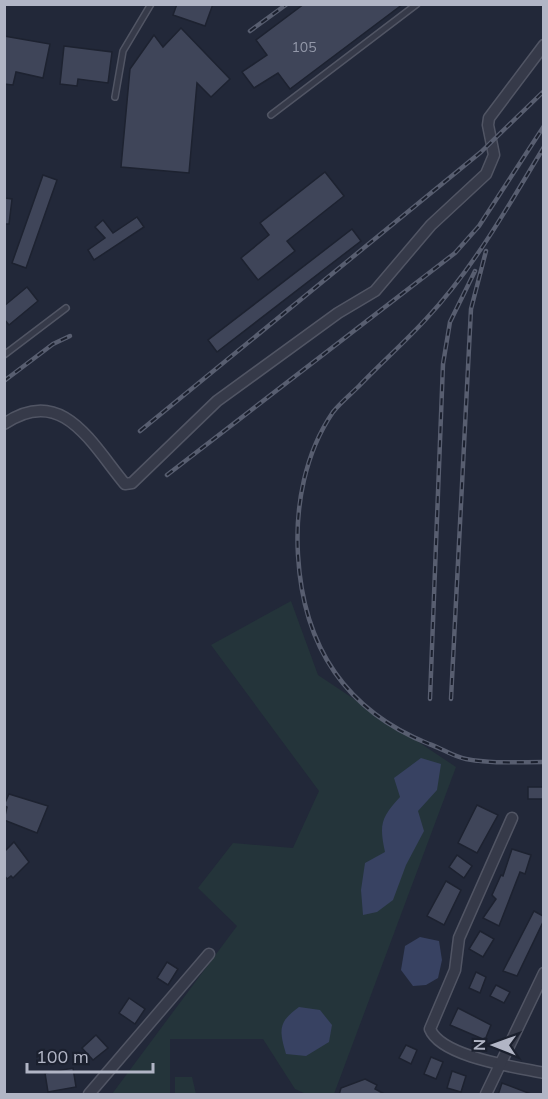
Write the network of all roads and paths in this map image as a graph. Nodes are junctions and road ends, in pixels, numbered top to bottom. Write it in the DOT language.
graph roads {
  1 [pos="151,4"];
  2 [pos="417,4"];
  3 [pos="543,45"];
  4 [pos="115,97"];
  5 [pos="272,116"];
  6 [pos="66,308"];
  7 [pos="4,355"];
  8 [pos="4,424"];
  9 [pos="512,818"];
  10 [pos="209,954"];
  11 [pos="543,973"];
  12 [pos="501,1064"];
  13 [pos="543,1073"];
  14 [pos="89,1095"];
  15 [pos="486,1095"];
  1 -- 4 [label="lane"];
  2 -- 5 [label="lane"];
  3 -- 8 [label="street"];
  6 -- 7 [label="lane"];
  9 -- 12 [label="street"];
  10 -- 14 [label="street"];
  11 -- 12 [label="street"];
  12 -- 13 [label="street"];
  12 -- 15 [label="street"];
}
